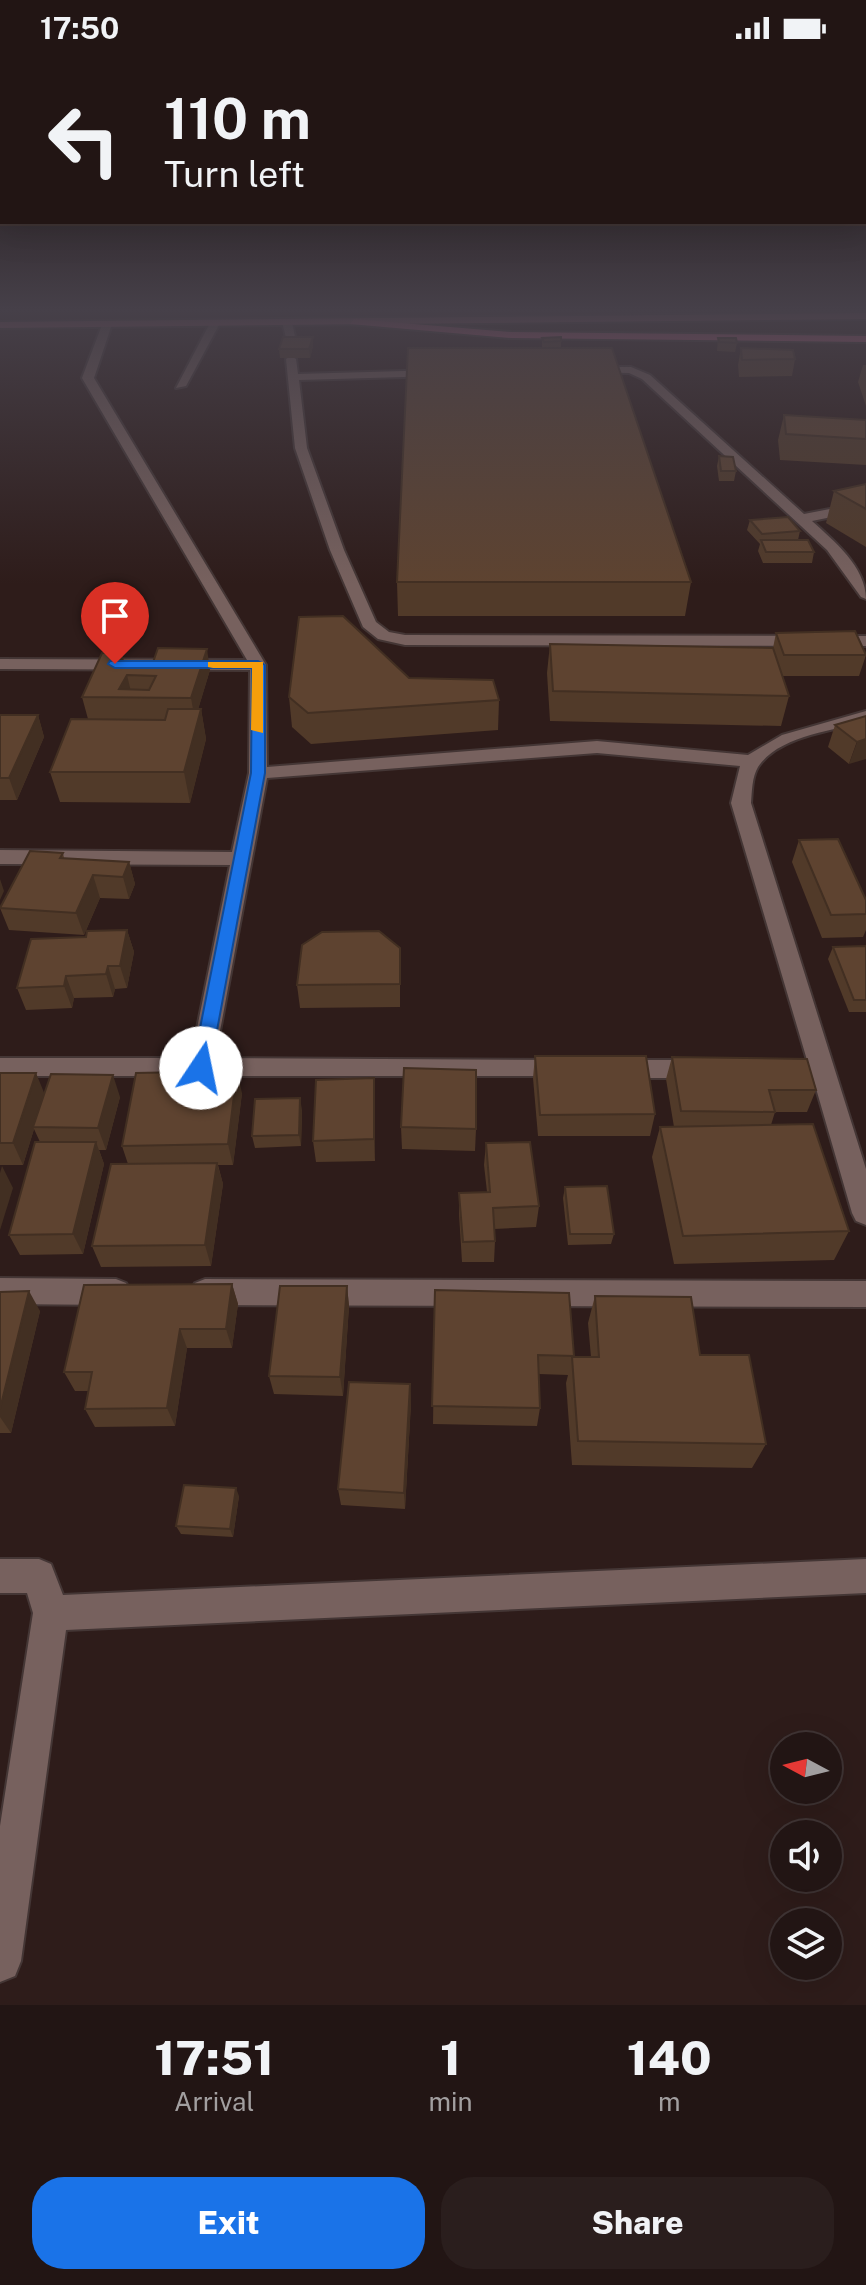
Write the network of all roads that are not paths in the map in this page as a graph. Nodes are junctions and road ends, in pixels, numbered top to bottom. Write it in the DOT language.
graph roads {
  1 [pos="102,402"];
  2 [pos="296,402"];
  3 [pos="673,402"];
  4 [pos="866,506"];
  5 [pos="802,519"];
  6 [pos="866,594"];
  7 [pos="866,641"];
  8 [pos="0,664"];
  9 [pos="258,665"];
  10 [pos="866,716"];
  11 [pos="752,761"];
  12 [pos="258,773"];
  13 [pos="0,857"];
  14 [pos="241,859"];
  15 [pos="0,1067"];
  16 [pos="201,1068"];
  17 [pos="726,1069"];
  18 [pos="758,1069"];
  19 [pos="821,1069"];
  20 [pos="866,1213"];
  21 [pos="0,1291"];
  22 [pos="141,1292"];
  23 [pos="172,1292"];
  24 [pos="866,1294"];
  25 [pos="0,1576"];
  26 [pos="866,1576"];
  27 [pos="51,1613"];
  28 [pos="0,1961"];
  1 -- 9 [label="street"];
  2 -- 7 [label="street"];
  3 -- 5 [label="street"];
  4 -- 5 [label="street"];
  5 -- 6 [label="street"];
  8 -- 9 [label="street"];
  9 -- 12 [label="street"];
  10 -- 11 [label="street"];
  11 -- 12 [label="street"];
  11 -- 19 [label="street"];
  12 -- 14 [label="street"];
  13 -- 14 [label="street"];
  14 -- 16 [label="street"];
  15 -- 16 [label="street"];
  16 -- 17 [label="street"];
  18 -- 19 [label="street"];
  19 -- 20 [label="street"];
  21 -- 22 [label="street"];
  23 -- 24 [label="street"];
  25 -- 27 [label="street"];
  26 -- 27 [label="street"];
  27 -- 28 [label="street"];
}
